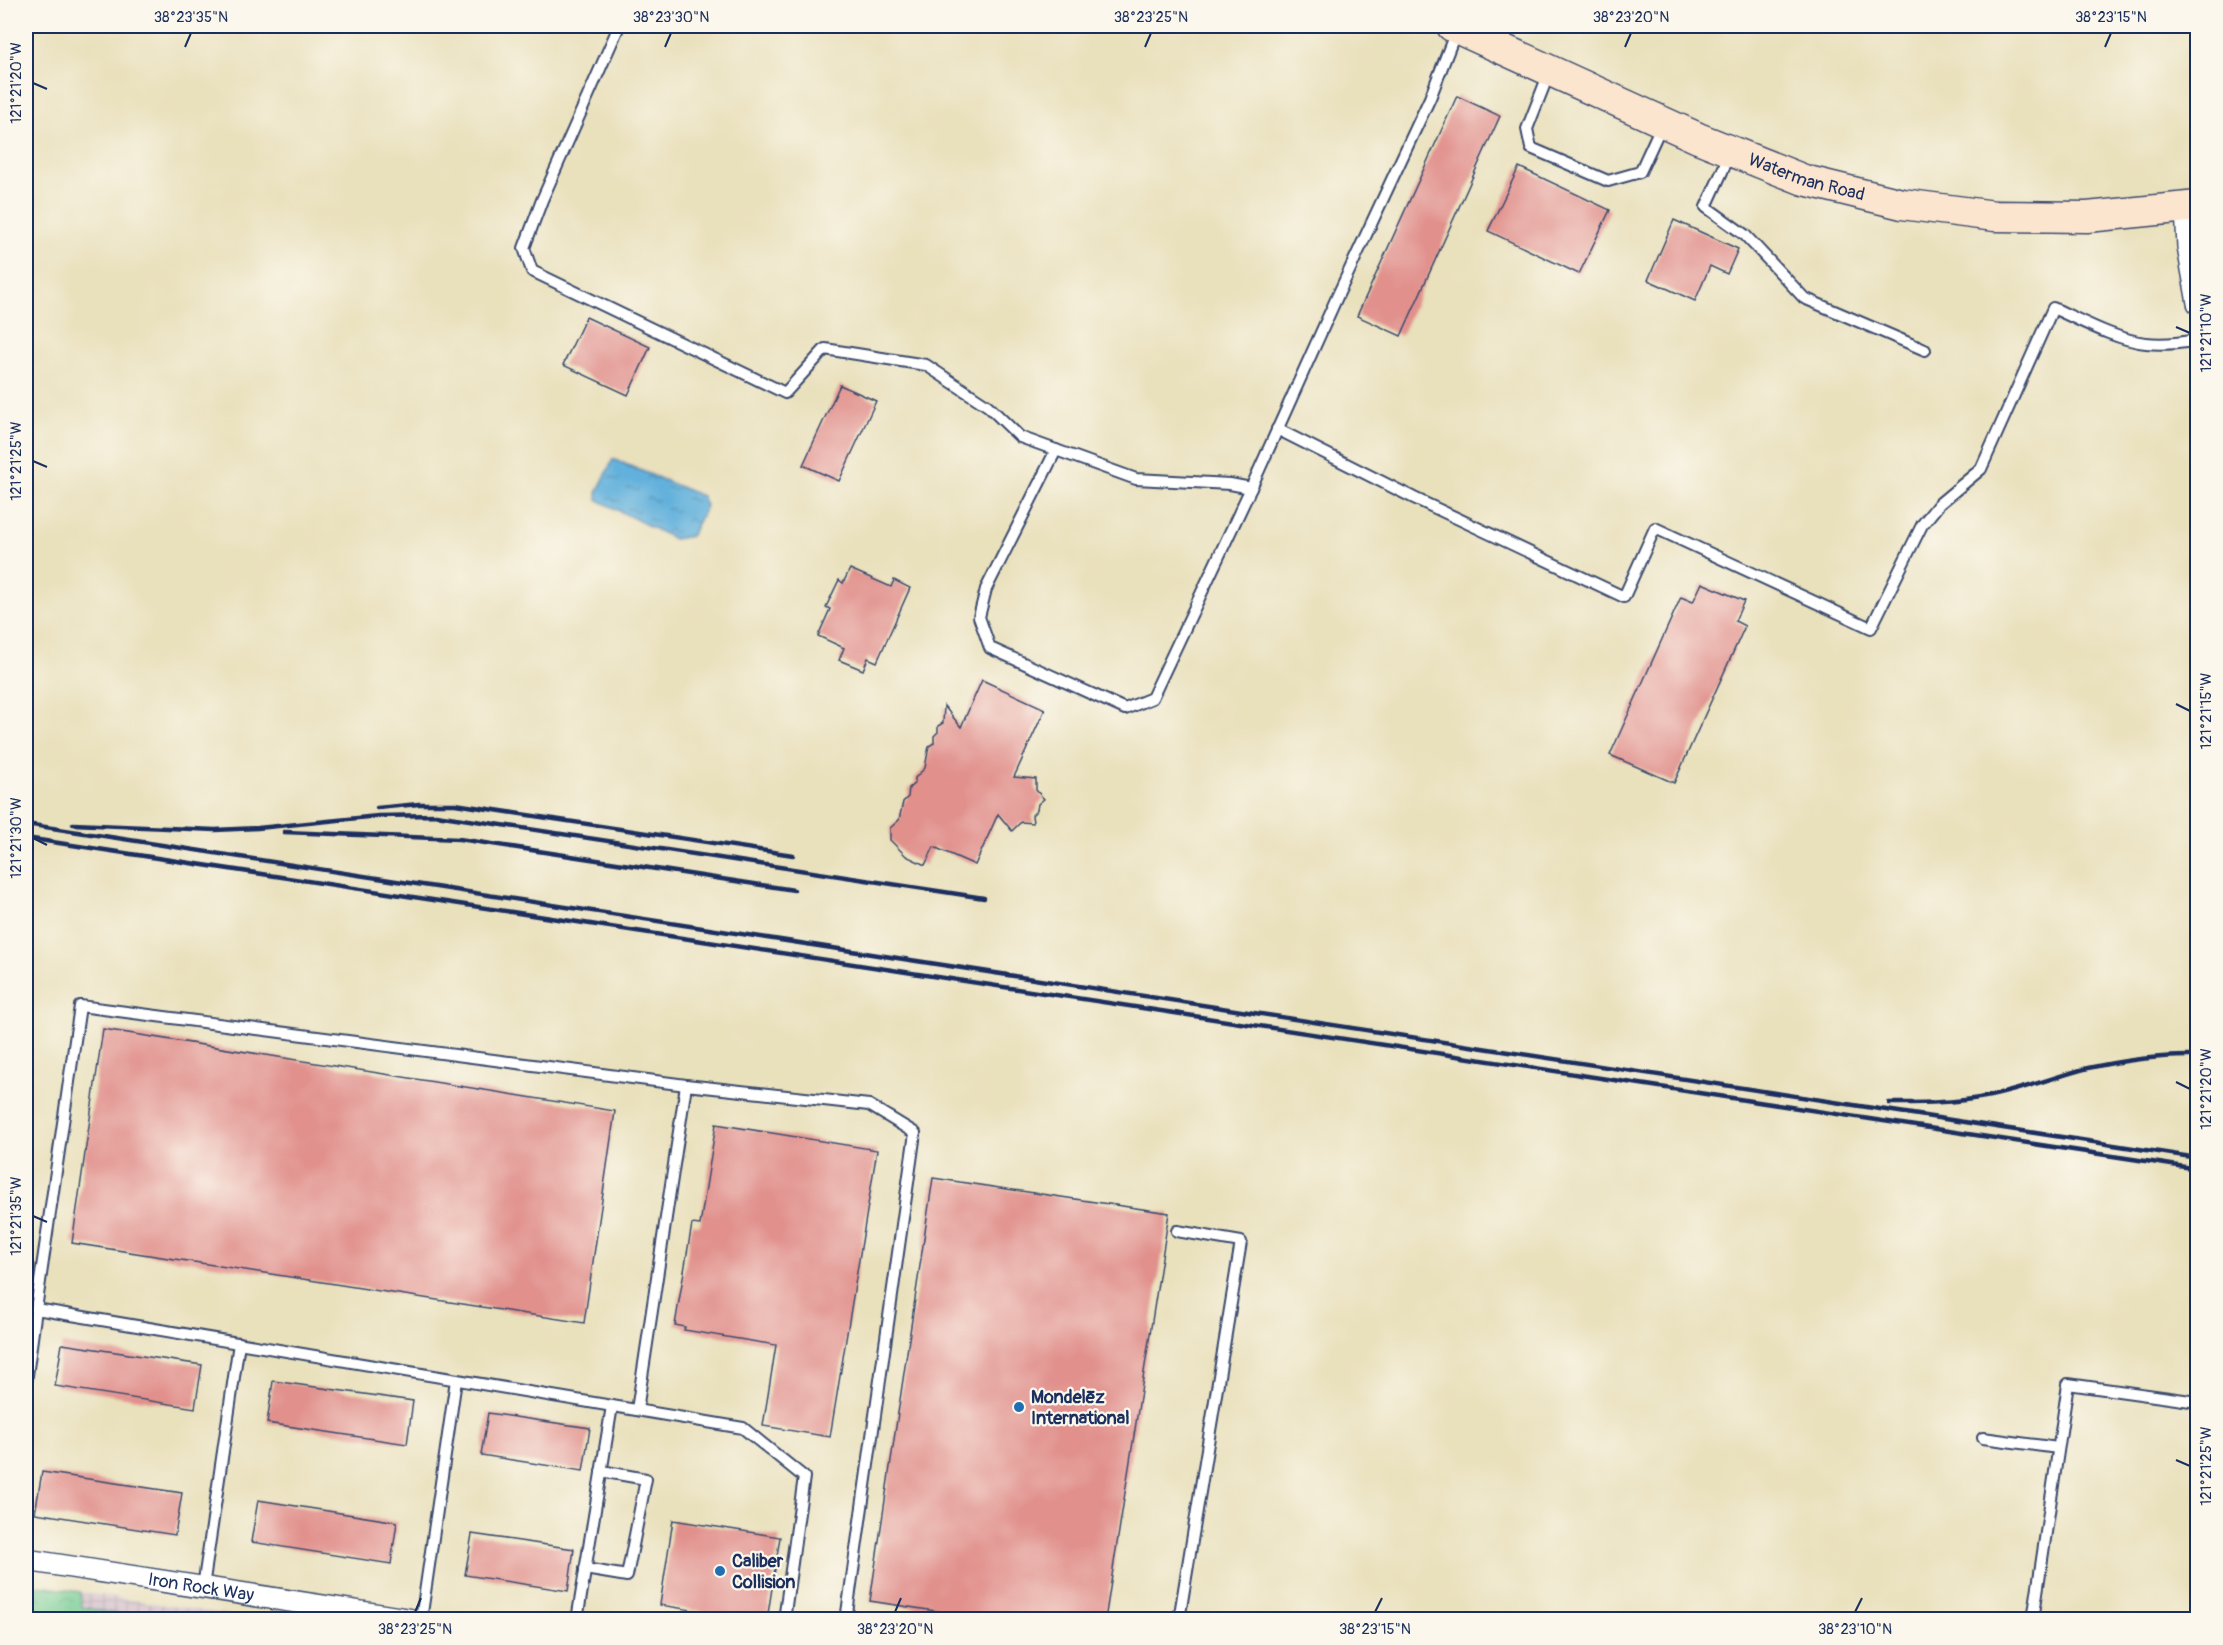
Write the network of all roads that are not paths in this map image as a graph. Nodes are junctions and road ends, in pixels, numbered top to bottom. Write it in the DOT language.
graph roads {
  1 [pos="619,26"];
  2 [pos="1455,27"];
  3 [pos="1550,71"];
  4 [pos="1663,122"];
  5 [pos="1731,152"];
  6 [pos="2192,207"];
  7 [pos="2198,303"];
  8 [pos="2198,340"];
  9 [pos="1925,350"];
  10 [pos="1277,429"];
  11 [pos="1056,450"];
  12 [pos="1251,488"];
  13 [pos="686,1085"];
  14 [pos="1177,1231"];
  15 [pos="36,1309"];
  16 [pos="239,1343"];
  17 [pos="456,1380"];
  18 [pos="26,1383"];
  19 [pos="2198,1402"];
  20 [pos="612,1406"];
  21 [pos="637,1410"];
  22 [pos="1983,1438"];
  23 [pos="2058,1448"];
  24 [pos="601,1471"];
  25 [pos="26,1560"];
  26 [pos="585,1569"];
  27 [pos="203,1587"];
  28 [pos="318,1612"];
  29 [pos="413,1620"];
  30 [pos="422,1620"];
  31 [pos="577,1620"];
  32 [pos="784,1620"];
  33 [pos="846,1620"];
  34 [pos="1179,1620"];
  35 [pos="2033,1620"];
  1 -- 11 [label="lane"];
  2 -- 3 [label="main road, Waterman Road"];
  2 -- 10 [label="lane"];
  3 -- 4 [label="main road, Waterman Road"];
  3 -- 4 [label="lane"];
  4 -- 5 [label="main road, Waterman Road"];
  5 -- 6 [label="main road, Waterman Road"];
  5 -- 9 [label="lane"];
  6 -- 7 [label="street, Waterman Road"];
  8 -- 10 [label="lane"];
  10 -- 12 [label="lane"];
  11 -- 12 [label="lane"];
  11 -- 12 [label="lane"];
  13 -- 15 [label="lane"];
  13 -- 21 [label="lane"];
  13 -- 33 [label="lane"];
  14 -- 34 [label="lane"];
  15 -- 16 [label="lane"];
  15 -- 18 [label="lane"];
  16 -- 17 [label="lane"];
  16 -- 27 [label="lane"];
  17 -- 20 [label="lane"];
  17 -- 30 [label="lane"];
  19 -- 23 [label="lane"];
  20 -- 21 [label="lane"];
  20 -- 24 [label="lane"];
  21 -- 32 [label="lane"];
  22 -- 23 [label="lane"];
  23 -- 35 [label="lane"];
  24 -- 26 [label="lane"];
  24 -- 26 [label="lane"];
  25 -- 27 [label="street, Iron Rock Way"];
  26 -- 31 [label="lane"];
  27 -- 28 [label="street, Iron Rock Way"];
  28 -- 29 [label="street, Iron Rock Way"];
}
